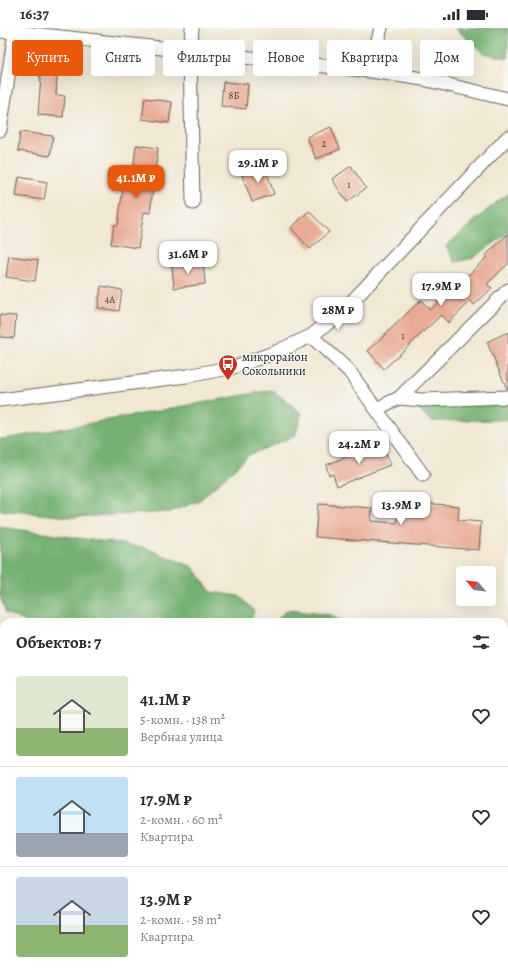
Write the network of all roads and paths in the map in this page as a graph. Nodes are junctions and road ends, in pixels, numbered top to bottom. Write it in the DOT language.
graph roads {
  1 [pos="192,28"];
  2 [pos="381,28"];
  3 [pos="14,30"];
  4 [pos="0,31"];
  5 [pos="191,40"];
  6 [pos="378,40"];
  7 [pos="163,49"];
  8 [pos="245,58"];
  9 [pos="327,66"];
  10 [pos="190,76"];
  11 [pos="403,76"];
  12 [pos="508,99"];
  13 [pos="0,130"];
  14 [pos="508,137"];
  15 [pos="193,203"];
  16 [pos="508,290"];
  17 [pos="311,336"];
  18 [pos="508,397"];
  19 [pos="399,398"];
  20 [pos="0,400"];
  21 [pos="376,409"];
  22 [pos="423,475"];
  1 -- 5 [label="street"];
  2 -- 6 [label="street"];
  3 -- 4 [label="street"];
  3 -- 7 [label="street"];
  3 -- 13 [label="street"];
  8 -- 9 [label="street"];
  10 -- 15 [label="street"];
  11 -- 12 [label="street"];
  14 -- 17 [label="street"];
  16 -- 19 [label="street"];
  17 -- 20 [label="street"];
  17 -- 21 [label="street"];
  18 -- 19 [label="street"];
  19 -- 21 [label="street"];
  21 -- 22 [label="street"];
}
